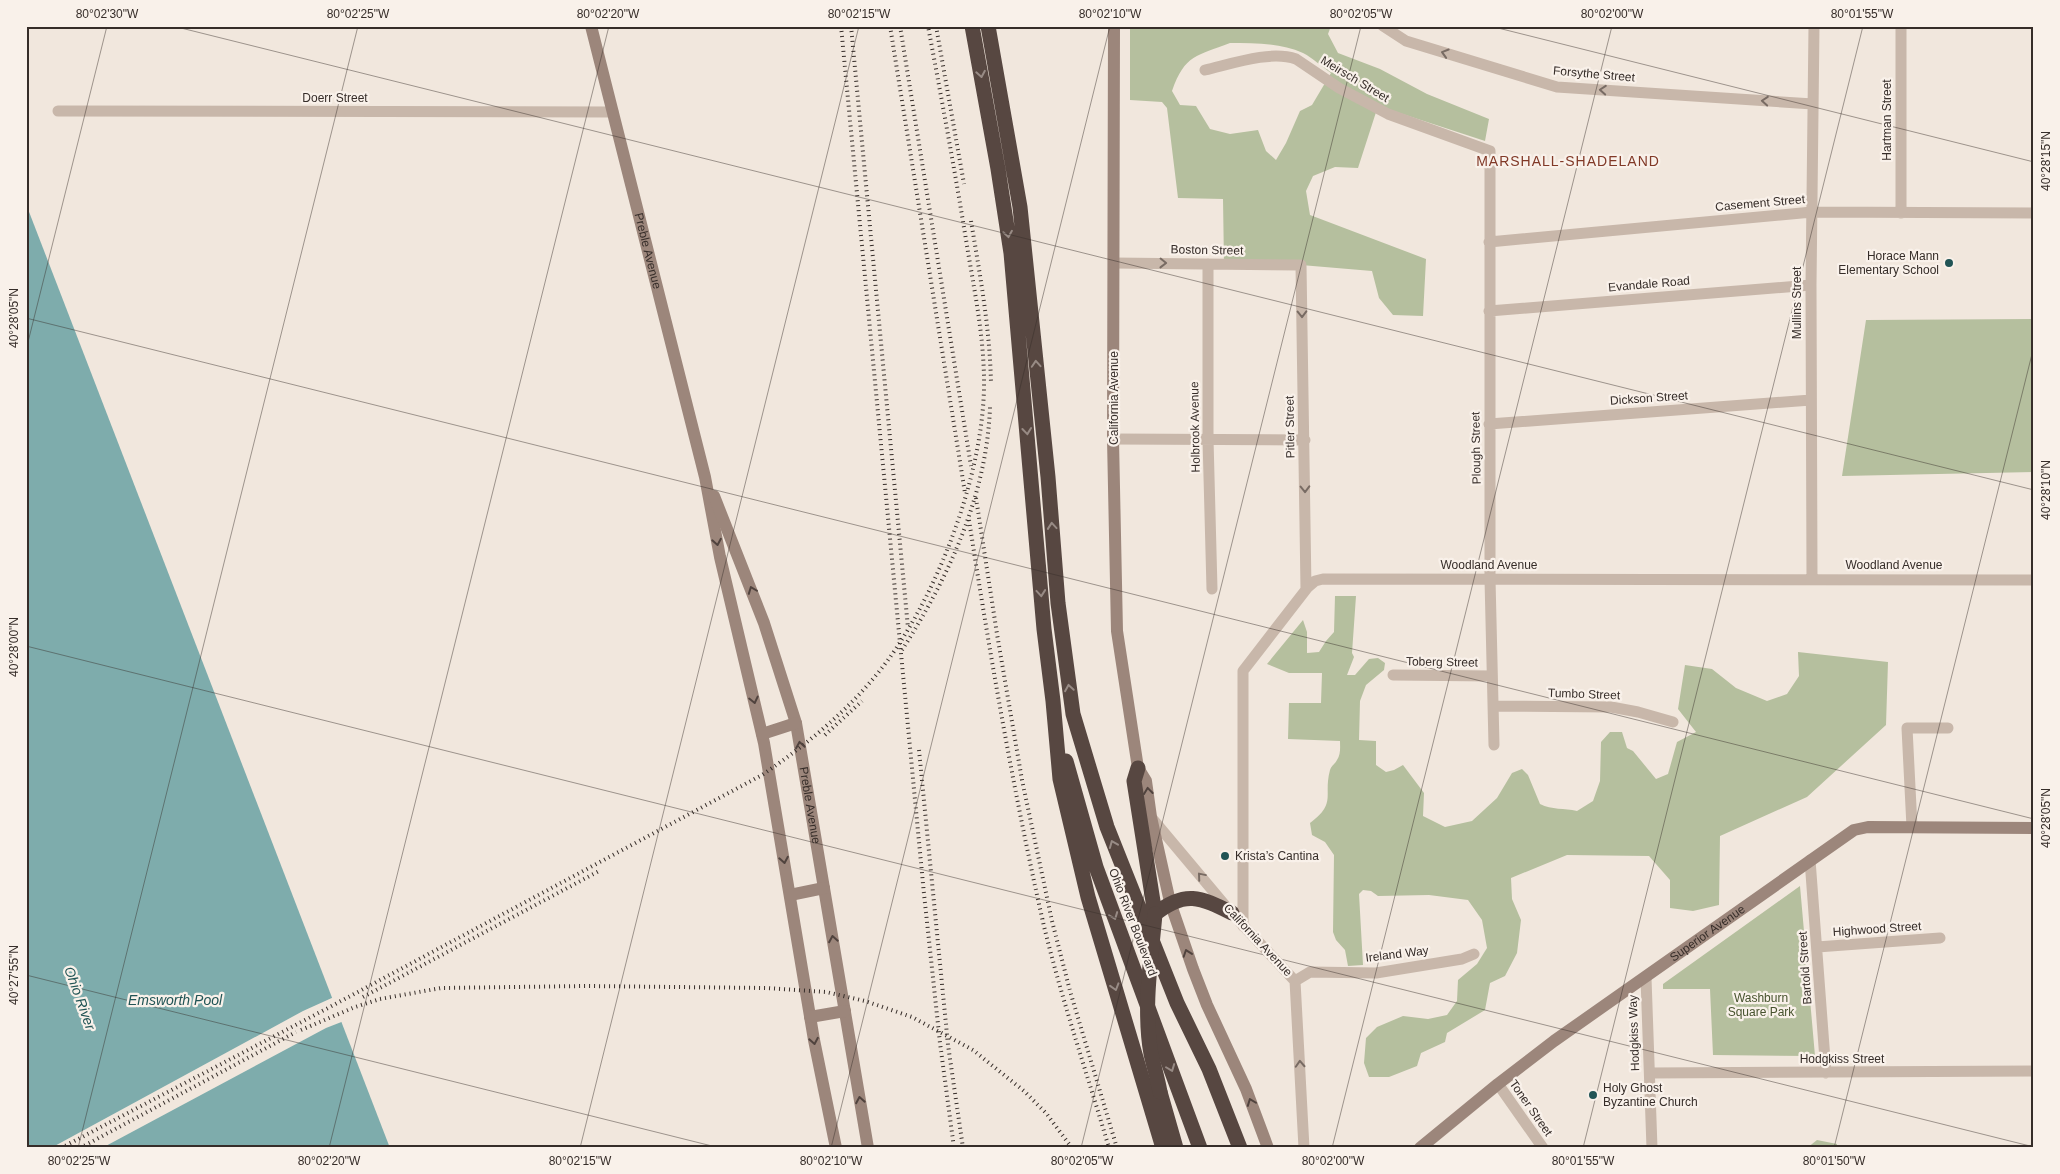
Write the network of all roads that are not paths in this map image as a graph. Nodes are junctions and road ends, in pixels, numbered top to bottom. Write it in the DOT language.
graph roads {
  1 [pos="591,26"];
  2 [pos="972,26"];
  3 [pos="988,26"];
  4 [pos="1114,26"];
  5 [pos="1383,26"];
  6 [pos="1814,26"];
  7 [pos="1901,26"];
  8 [pos="1205,70"];
  9 [pos="1813,104"];
  10 [pos="58,111"];
  11 [pos="613,112"];
  12 [pos="1490,151"];
  13 [pos="1812,212"];
  14 [pos="1901,213"];
  15 [pos="2034,213"];
  16 [pos="1489,242"];
  17 [pos="1114,263"];
  18 [pos="1208,264"];
  19 [pos="1301,265"];
  20 [pos="1811,285"];
  21 [pos="1489,311"];
  22 [pos="1811,400"];
  23 [pos="1489,424"];
  24 [pos="1114,439"];
  25 [pos="1208,439"];
  26 [pos="1305,440"];
  27 [pos="705,477"];
  28 [pos="1490,579"];
  29 [pos="1812,579"];
  30 [pos="2034,580"];
  31 [pos="1306,589"];
  32 [pos="1212,590"];
  33 [pos="1393,675"];
  34 [pos="1492,676"];
  35 [pos="1053,701"];
  36 [pos="1493,706"];
  37 [pos="1673,722"];
  38 [pos="796,723"];
  39 [pos="1948,728"];
  40 [pos="762,734"];
  41 [pos="1494,745"];
  42 [pos="1138,768"];
  43 [pos="1151,817"];
  44 [pos="1912,827"];
  45 [pos="2034,828"];
  46 [pos="1810,860"];
  47 [pos="824,888"];
  48 [pos="790,895"];
  49 [pos="1160,907"];
  50 [pos="1232,913"];
  51 [pos="1244,926"];
  52 [pos="1940,938"];
  53 [pos="1817,947"];
  54 [pos="1474,954"];
  55 [pos="1646,978"];
  56 [pos="1295,981"];
  57 [pos="1177,1002"];
  58 [pos="845,1010"];
  59 [pos="810,1017"];
  60 [pos="2034,1071"];
  61 [pos="1650,1073"];
  62 [pos="1826,1073"];
  63 [pos="1498,1084"];
  64 [pos="836,1148"];
  65 [pos="868,1148"];
  66 [pos="1163,1148"];
  67 [pos="1176,1148"];
  68 [pos="1200,1148"];
  69 [pos="1229,1148"];
  70 [pos="1240,1148"];
  71 [pos="1268,1148"];
  72 [pos="1304,1148"];
  73 [pos="1420,1148"];
  74 [pos="1543,1148"];
  75 [pos="1652,1148"];
  1 -- 11 [label="street, Preble Avenue"];
  2 -- 35 [label="highway, one-way"];
  57 -- 3 [label="highway, one-way"];
  4 -- 17 [label="street, California Avenue"];
  9 -- 5 [label="street, Forsythe Street, one-way"];
  6 -- 9 [label="street, Mullins Street"];
  7 -- 14 [label="street, Hartman Street"];
  8 -- 12 [label="street, Meirsch Street"];
  9 -- 13 [label="street, Mullins Street"];
  10 -- 11 [label="street, Doerr Street"];
  11 -- 27 [label="street, Preble Avenue"];
  12 -- 16 [label="street, Plough Street"];
  13 -- 14 [label="street, Casement Street"];
  13 -- 16 [label="street, Casement Street"];
  13 -- 20 [label="street, Mullins Street"];
  14 -- 15 [label="street, Casement Street"];
  16 -- 21 [label="street, Plough Street"];
  17 -- 18 [label="street, Boston Street, one-way"];
  17 -- 24 [label="street, California Avenue"];
  18 -- 19 [label="street, Boston Street"];
  18 -- 25 [label="street, Holbrook Avenue"];
  19 -- 26 [label="street, Pitler Street, one-way"];
  20 -- 21 [label="street, Evandale Road"];
  20 -- 22 [label="street, Mullins Street"];
  21 -- 23 [label="street, Plough Street"];
  22 -- 23 [label="street, Dickson Street"];
  22 -- 29 [label="street, Mullins Street"];
  23 -- 28 [label="street, Plough Street"];
  24 -- 25 [label="street"];
  24 -- 42 [label="street, California Avenue"];
  25 -- 26 [label="street"];
  25 -- 32 [label="street, Holbrook Avenue"];
  26 -- 31 [label="street, Pitler Street, one-way"];
  38 -- 27 [label="street, Preble Avenue, one-way"];
  27 -- 40 [label="street, Preble Avenue, one-way"];
  28 -- 29 [label="street, Woodland Avenue"];
  28 -- 31 [label="street, Woodland Avenue"];
  28 -- 34 [label="street, Plough Street"];
  29 -- 30 [label="street, Woodland Avenue"];
  31 -- 51 [label="street, Woodland Avenue"];
  33 -- 34 [label="street, Toberg Street"];
  34 -- 36 [label="street, Plough Street"];
  35 -- 66 [label="highway, one-way"];
  35 -- 68 [label="highway, Ohio River Boulevard, one-way"];
  36 -- 37 [label="street, Tumbo Street"];
  36 -- 41 [label="street, Plough Street"];
  38 -- 40 [label="street"];
  47 -- 38 [label="street, Preble Avenue, one-way"];
  39 -- 44 [label="street"];
  40 -- 48 [label="street, Preble Avenue, one-way"];
  43 -- 42 [label="street, California Avenue, one-way"];
  42 -- 49 [label="highway"];
  43 -- 49 [label="street, California Avenue"];
  50 -- 43 [label="street, California Avenue, one-way"];
  44 -- 45 [label="street, Superior Avenue"];
  44 -- 46 [label="street, Superior Avenue"];
  46 -- 53 [label="street, Bartold Street"];
  46 -- 55 [label="street, Superior Avenue"];
  47 -- 48 [label="street"];
  58 -- 47 [label="street, Preble Avenue, one-way"];
  48 -- 59 [label="street, Preble Avenue"];
  49 -- 50 [label="highway"];
  49 -- 67 [label="highway, bridge"];
  71 -- 49 [label="street, California Avenue, one-way"];
  50 -- 51 [label="street, California Avenue"];
  51 -- 56 [label="street, California Avenue"];
  52 -- 53 [label="street, Highwood Street"];
  53 -- 62 [label="street, Bartold Street"];
  54 -- 56 [label="street, Ireland Way"];
  55 -- 61 [label="street, Hodgkiss Way"];
  55 -- 63 [label="street, Superior Avenue"];
  72 -- 56 [label="street, California Avenue, one-way"];
  57 -- 69 [label="highway"];
  57 -- 70 [label="highway"];
  58 -- 59 [label="street"];
  65 -- 58 [label="street, Preble Avenue, one-way"];
  59 -- 64 [label="street, Preble Avenue, one-way"];
  60 -- 62 [label="street, Hodgkiss Street"];
  61 -- 62 [label="street, Hodgkiss Street"];
  61 -- 75 [label="street, Hodgkiss Way"];
  63 -- 73 [label="street, Superior Avenue"];
  63 -- 74 [label="street, Toner Street"];
}
